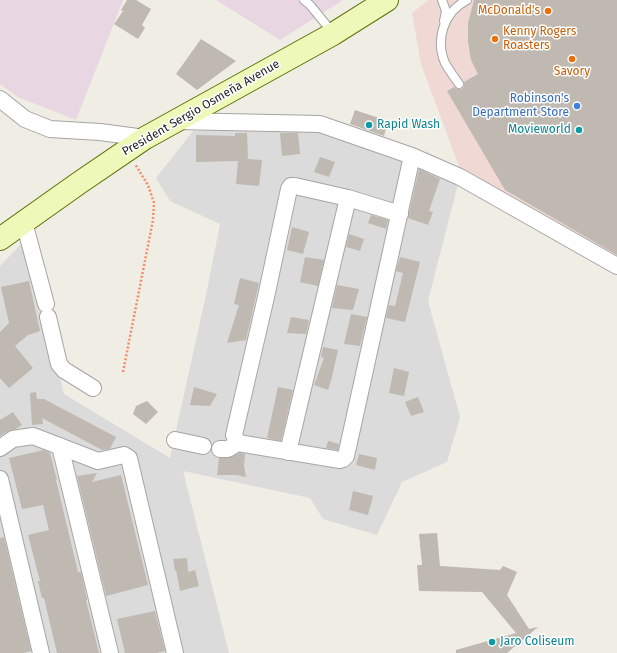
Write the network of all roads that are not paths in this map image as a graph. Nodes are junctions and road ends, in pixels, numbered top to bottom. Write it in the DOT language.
graph roads {
  1 [pos="387,0"];
  2 [pos="442,0"];
  3 [pos="461,1"];
  4 [pos="309,2"];
  5 [pos="444,23"];
  6 [pos="333,34"];
  7 [pos="459,84"];
  8 [pos="0,99"];
  9 [pos="174,121"];
  10 [pos="145,138"];
  11 [pos="412,156"];
  12 [pos="348,198"];
  13 [pos="400,214"];
  14 [pos="24,222"];
  15 [pos="0,239"];
  16 [pos="617,266"];
  17 [pos="93,388"];
  18 [pos="174,440"];
  19 [pos="238,443"];
  20 [pos="60,446"];
  21 [pos="203,446"];
  22 [pos="0,448"];
  23 [pos="220,449"];
  24 [pos="288,452"];
  25 [pos="0,479"];
  26 [pos="41,653"];
  27 [pos="110,653"];
  28 [pos="175,653"];
  1 -- 6 [label="main road, President Sergio Osmeña Avenue"];
  2 -- 5 [label="lane"];
  3 -- 5 [label="lane"];
  4 -- 6 [label="lane"];
  5 -- 7 [label="lane"];
  6 -- 9 [label="main road, President Sergio Osmeña Avenue"];
  8 -- 10 [label="street"];
  9 -- 10 [label="main road, President Sergio Osmeña Avenue"];
  9 -- 11 [label="street"];
  10 -- 14 [label="main road, President Sergio Osmeña Avenue"];
  11 -- 13 [label="street"];
  11 -- 16 [label="street"];
  12 -- 13 [label="street"];
  12 -- 19 [label="street"];
  12 -- 24 [label="street"];
  13 -- 24 [label="street"];
  14 -- 15 [label="main road, President Sergio Osmeña Avenue"];
  14 -- 17 [label="street"];
  18 -- 21 [label="street"];
  19 -- 23 [label="street"];
  19 -- 24 [label="street"];
  20 -- 22 [label="street"];
  20 -- 27 [label="street"];
  20 -- 28 [label="street"];
  25 -- 26 [label="street"];
}
